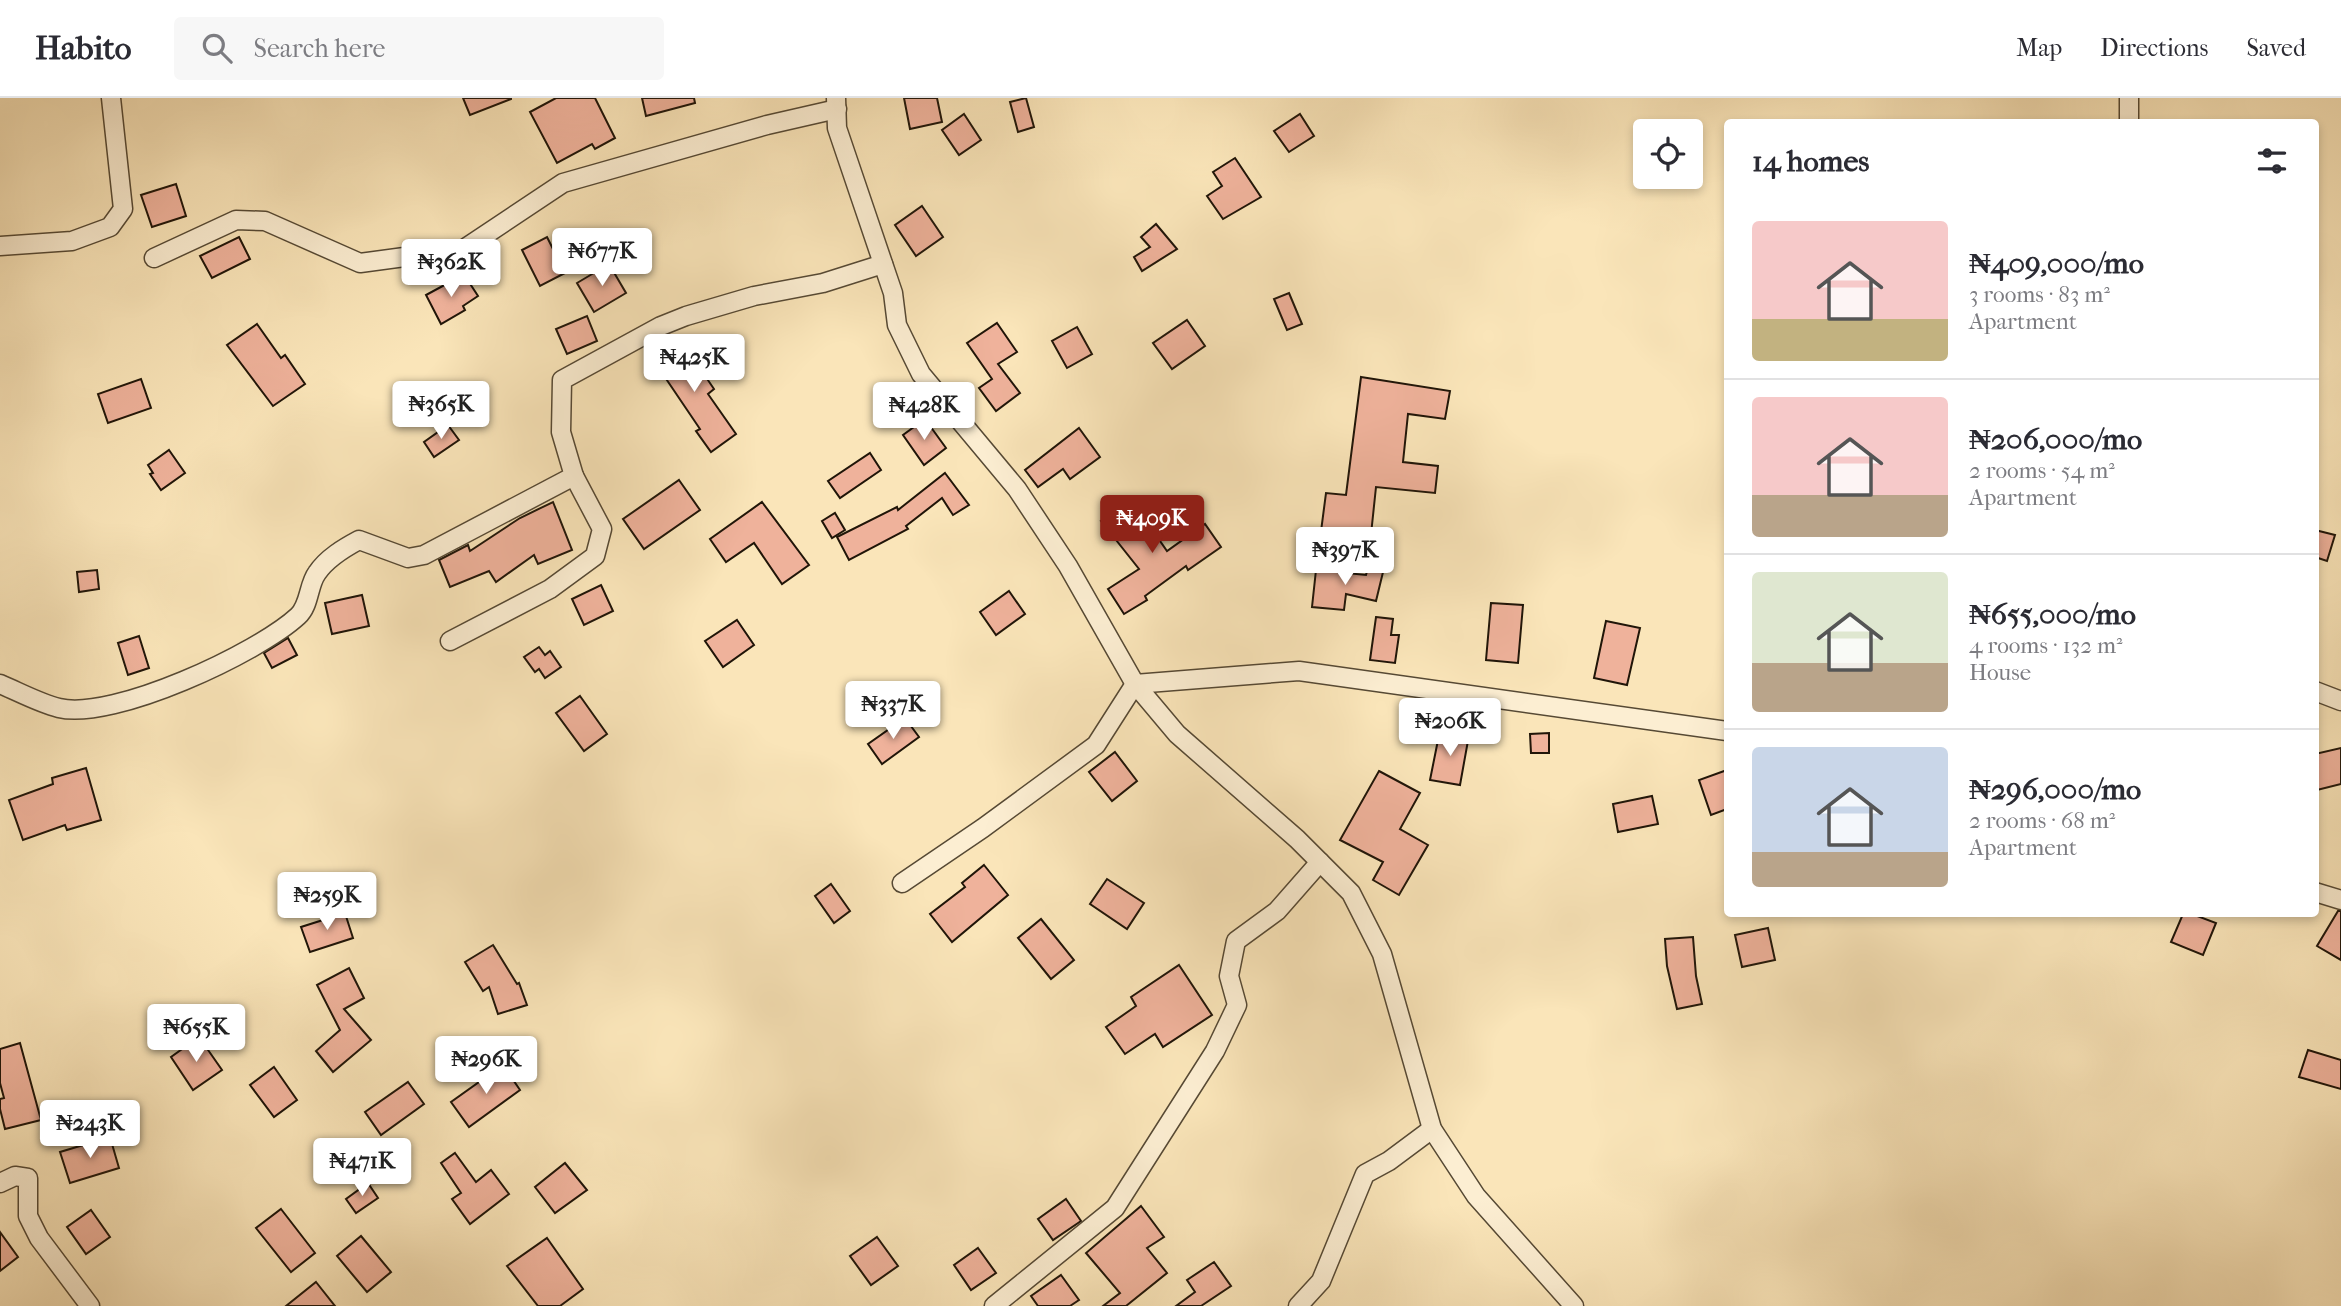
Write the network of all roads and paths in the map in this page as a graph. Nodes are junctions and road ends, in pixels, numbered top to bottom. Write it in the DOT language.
graph roads {
  1 [pos="111,98"];
  2 [pos="2129,98"];
  3 [pos="836,103"];
  4 [pos="2129,119"];
  5 [pos="0,246"];
  6 [pos="154,258"];
  7 [pos="883,264"];
  8 [pos="574,476"];
  9 [pos="450,641"];
  10 [pos="0,684"];
  11 [pos="1135,684"];
  12 [pos="2319,693"];
  13 [pos="2341,701"];
  14 [pos="1724,732"];
  15 [pos="1320,862"];
  16 [pos="902,883"];
  17 [pos="2319,893"];
  18 [pos="2341,900"];
  19 [pos="1432,1129"];
  20 [pos="0,1183"];
  21 [pos="90,1306"];
  22 [pos="994,1306"];
  23 [pos="1298,1306"];
  24 [pos="1574,1306"];
  1 -- 5 [label="street"];
  2 -- 4 [label="street"];
  3 -- 6 [label="street"];
  3 -- 7 [label="street"];
  7 -- 8 [label="street"];
  7 -- 11 [label="street"];
  8 -- 9 [label="street"];
  8 -- 10 [label="street"];
  11 -- 14 [label="street"];
  11 -- 15 [label="street"];
  11 -- 16 [label="street"];
  12 -- 13 [label="street"];
  15 -- 19 [label="street"];
  15 -- 22 [label="street"];
  17 -- 18 [label="street"];
  19 -- 23 [label="street"];
  19 -- 24 [label="street"];
  20 -- 21 [label="street"];
}
